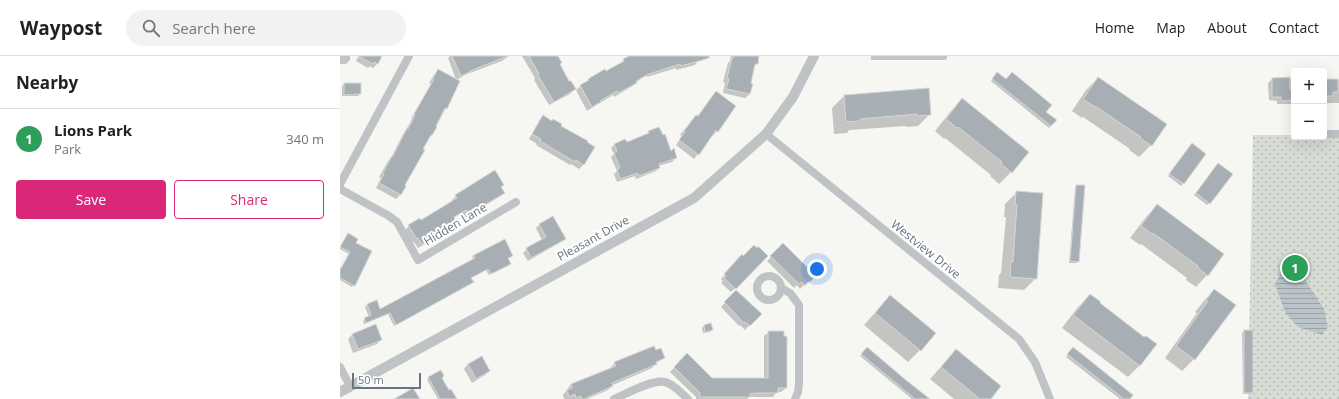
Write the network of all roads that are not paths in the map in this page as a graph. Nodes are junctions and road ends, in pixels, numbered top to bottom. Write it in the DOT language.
graph roads {
  1 [pos="409,56"];
  2 [pos="814,56"];
  3 [pos="766,134"];
  4 [pos="1327,134"];
  5 [pos="1339,134"];
  6 [pos="340,184"];
  7 [pos="340,189"];
  8 [pos="516,202"];
  9 [pos="781,288"];
  10 [pos="340,367"];
  11 [pos="350,386"];
  12 [pos="340,392"];
  13 [pos="614,399"];
  14 [pos="688,399"];
  15 [pos="795,399"];
  16 [pos="1050,399"];
  1 -- 6 [label="street"];
  2 -- 3 [label="street, Pleasant Drive"];
  3 -- 11 [label="street, Pleasant Drive"];
  3 -- 16 [label="street, Westview Drive"];
  4 -- 5 [label="street"];
  7 -- 8 [label="street, Hidden Lane"];
  9 -- 15 [label="street"];
  10 -- 11 [label="street"];
  11 -- 12 [label="street, Pleasant Drive"];
  13 -- 14 [label="street"];
}
